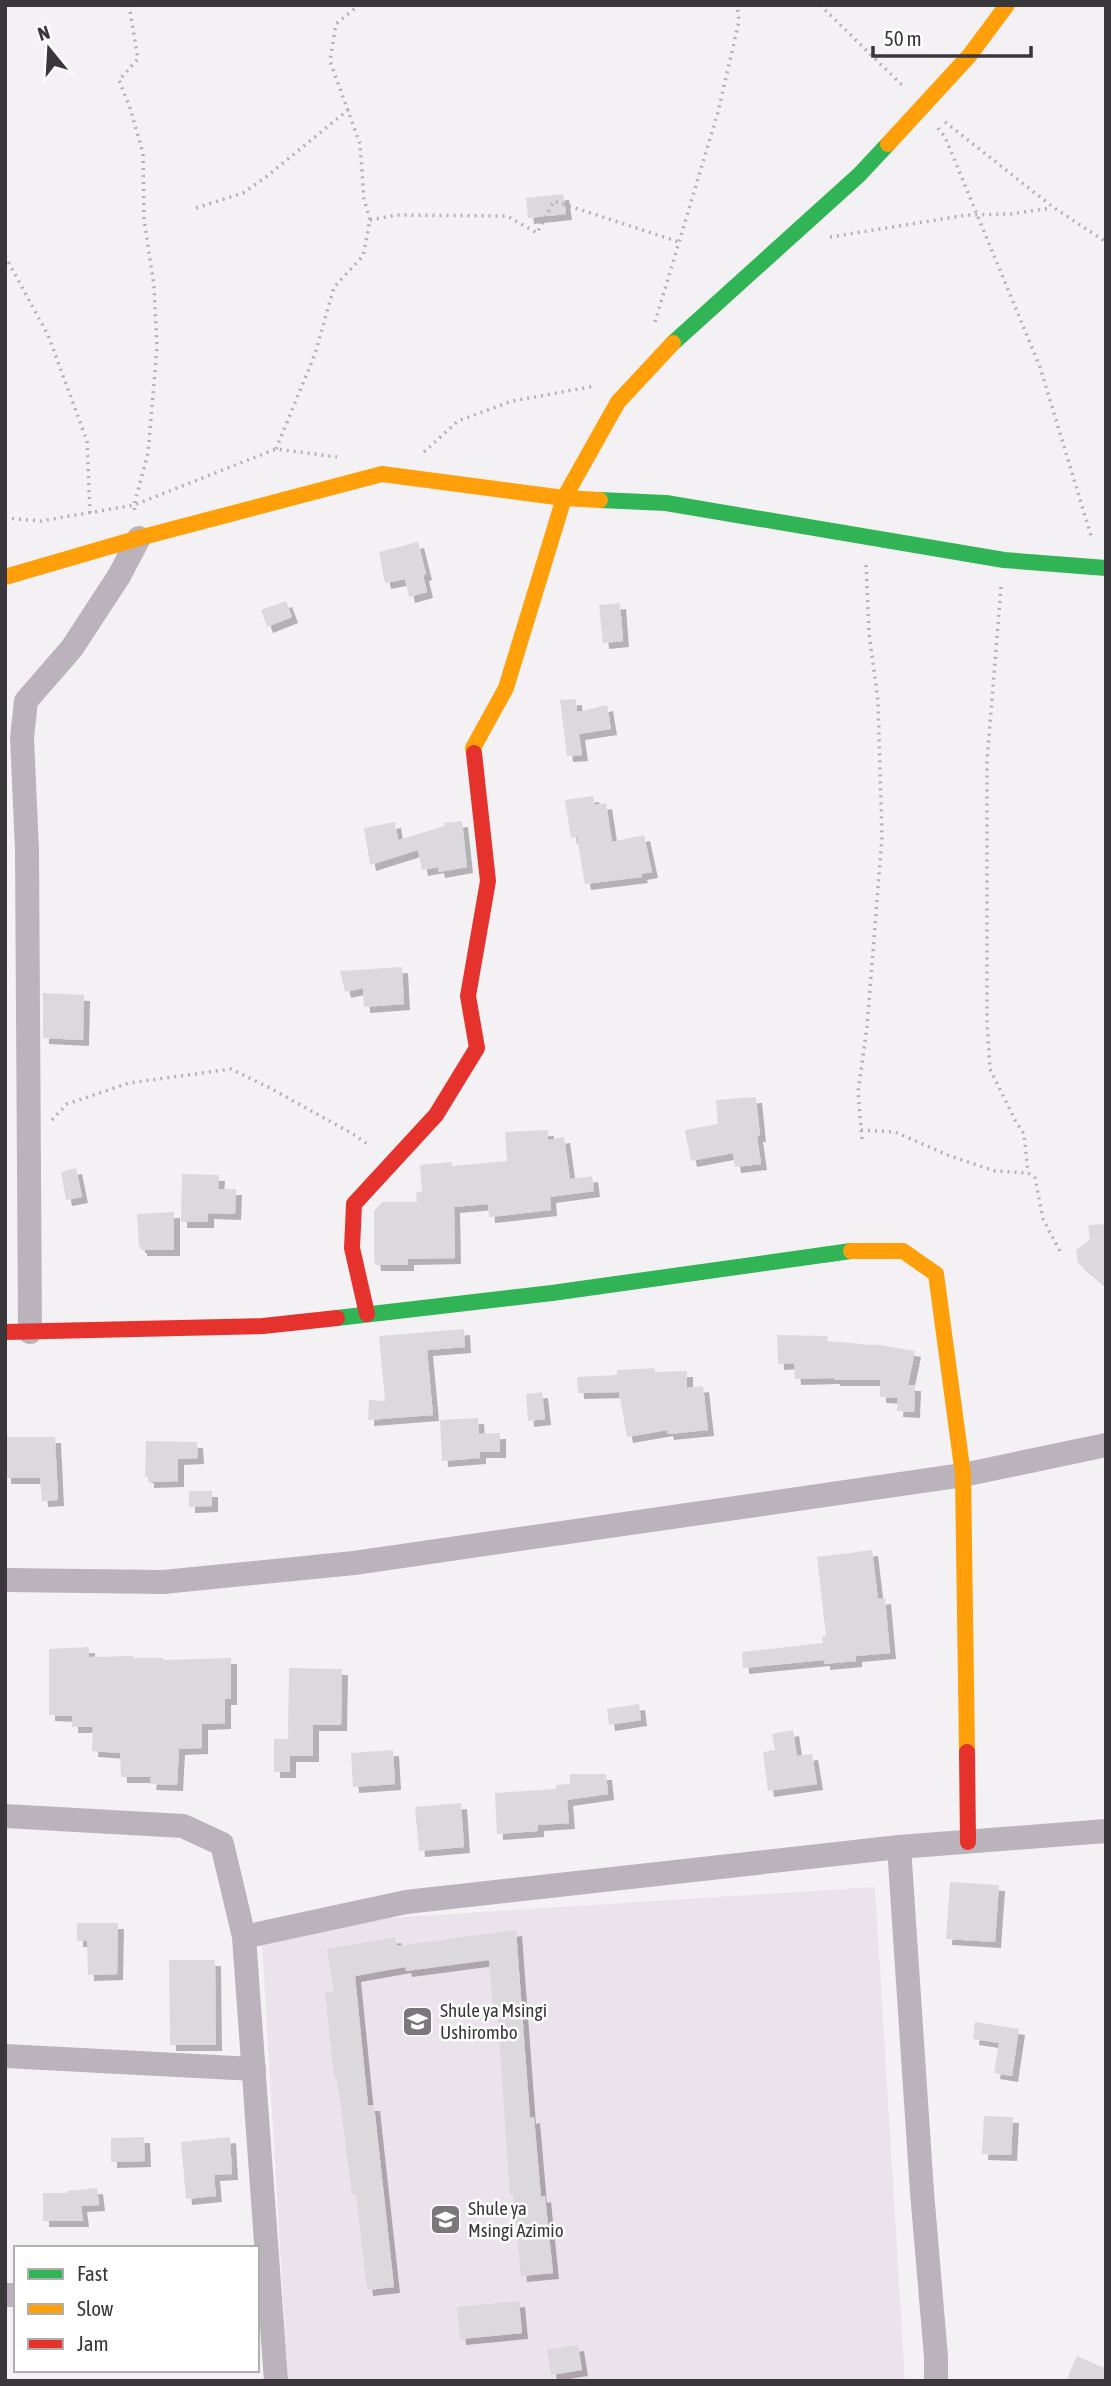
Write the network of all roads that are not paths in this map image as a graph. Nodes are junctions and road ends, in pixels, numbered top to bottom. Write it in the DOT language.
graph roads {
  1 [pos="1007,5"];
  2 [pos="564,498"];
  3 [pos="139,538"];
  4 [pos="1103,568"];
  5 [pos="5,577"];
  6 [pos="367,1314"];
  7 [pos="17,1332"];
  8 [pos="1106,1445"];
  9 [pos="963,1475"];
  10 [pos="5,1580"];
  11 [pos="5,1816"];
  12 [pos="1106,1831"];
  13 [pos="968,1842"];
  14 [pos="899,1847"];
  15 [pos="244,1937"];
  16 [pos="5,2056"];
  17 [pos="254,2068"];
  18 [pos="264,2297"];
  19 [pos="275,2381"];
  20 [pos="936,2381"];
  1 -- 2 [label="street"];
  2 -- 3 [label="street"];
  2 -- 4 [label="street"];
  2 -- 6 [label="street"];
  3 -- 5 [label="street"];
  3 -- 7 [label="street"];
  6 -- 7 [label="street"];
  6 -- 9 [label="street"];
  8 -- 9 [label="street"];
  9 -- 10 [label="street"];
  9 -- 13 [label="street"];
  11 -- 15 [label="street"];
  12 -- 13 [label="street"];
  13 -- 14 [label="street"];
  14 -- 15 [label="street"];
  14 -- 20 [label="street"];
  15 -- 17 [label="street"];
  16 -- 17 [label="street"];
  17 -- 18 [label="street"];
  18 -- 19 [label="street"];
}
